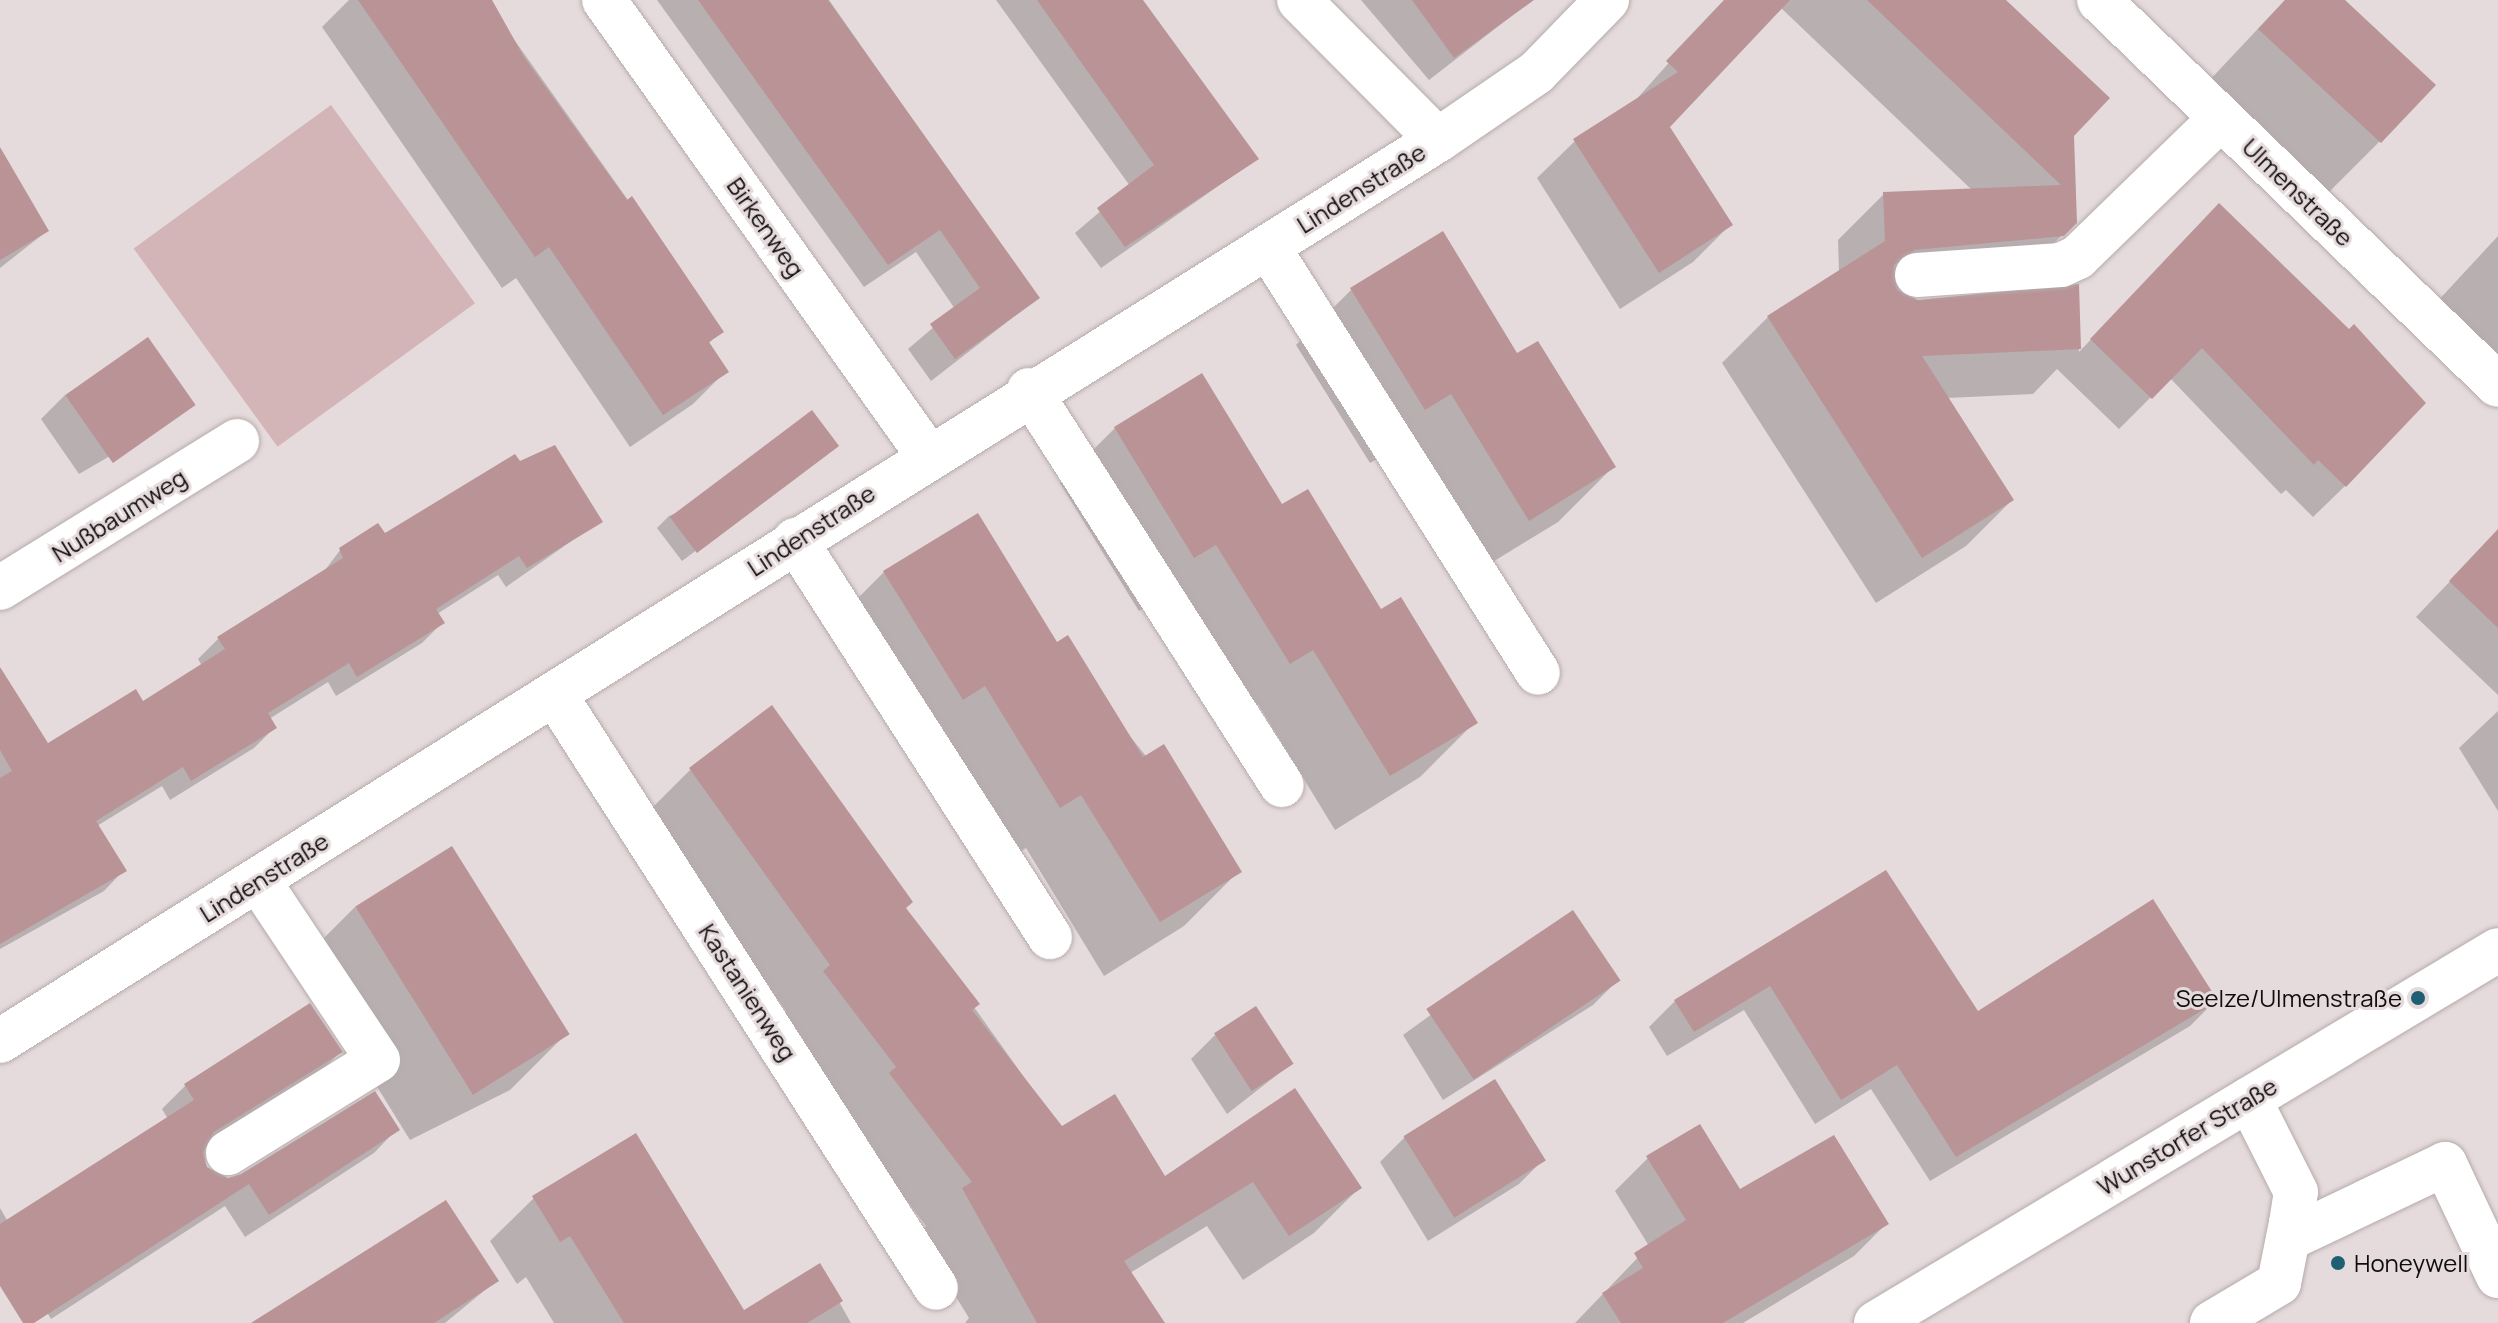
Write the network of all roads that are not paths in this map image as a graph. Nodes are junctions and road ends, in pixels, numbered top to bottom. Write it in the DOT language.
graph roads {
  1 [pos="604,0"];
  2 [pos="1299,0"];
  3 [pos="1607,0"];
  4 [pos="2099,0"];
  5 [pos="2221,118"];
  6 [pos="1438,140"];
  7 [pos="1268,247"];
  8 [pos="1917,275"];
  9 [pos="2498,385"];
  10 [pos="1029,390"];
  11 [pos="237,441"];
  12 [pos="927,454"];
  13 [pos="795,540"];
  14 [pos="0,588"];
  15 [pos="1538,673"];
  16 [pos="557,698"];
  17 [pos="1282,785"];
  18 [pos="258,880"];
  19 [pos="1050,937"];
  20 [pos="2498,950"];
  21 [pos="5,1025"];
  22 [pos="2249,1099"];
  23 [pos="228,1153"];
  24 [pos="2288,1239"];
  25 [pos="2498,1276"];
  26 [pos="936,1288"];
  27 [pos="1876,1323"];
  28 [pos="2212,1323"];
  1 -- 12 [label="street, Birkenweg"];
  2 -- 6 [label="street"];
  3 -- 6 [label="street, Lindenstraße"];
  4 -- 5 [label="street, Ulmenstraße"];
  5 -- 8 [label="street"];
  5 -- 9 [label="street, Ulmenstraße"];
  6 -- 7 [label="street, Lindenstraße"];
  7 -- 10 [label="street, Lindenstraße"];
  7 -- 15 [label="street"];
  10 -- 12 [label="street, Lindenstraße"];
  10 -- 17 [label="street"];
  11 -- 14 [label="street, Nußbaumweg"];
  12 -- 13 [label="street, Lindenstraße"];
  13 -- 16 [label="street, Lindenstraße"];
  13 -- 19 [label="street"];
  16 -- 18 [label="street, Lindenstraße"];
  16 -- 26 [label="street, Kastanienweg"];
  18 -- 21 [label="street, Lindenstraße"];
  18 -- 23 [label="street"];
  20 -- 22 [label="street, Wunstorfer Straße"];
  22 -- 24 [label="street"];
  22 -- 27 [label="street, Wunstorfer Straße"];
  24 -- 25 [label="street"];
  24 -- 28 [label="street"];
}
